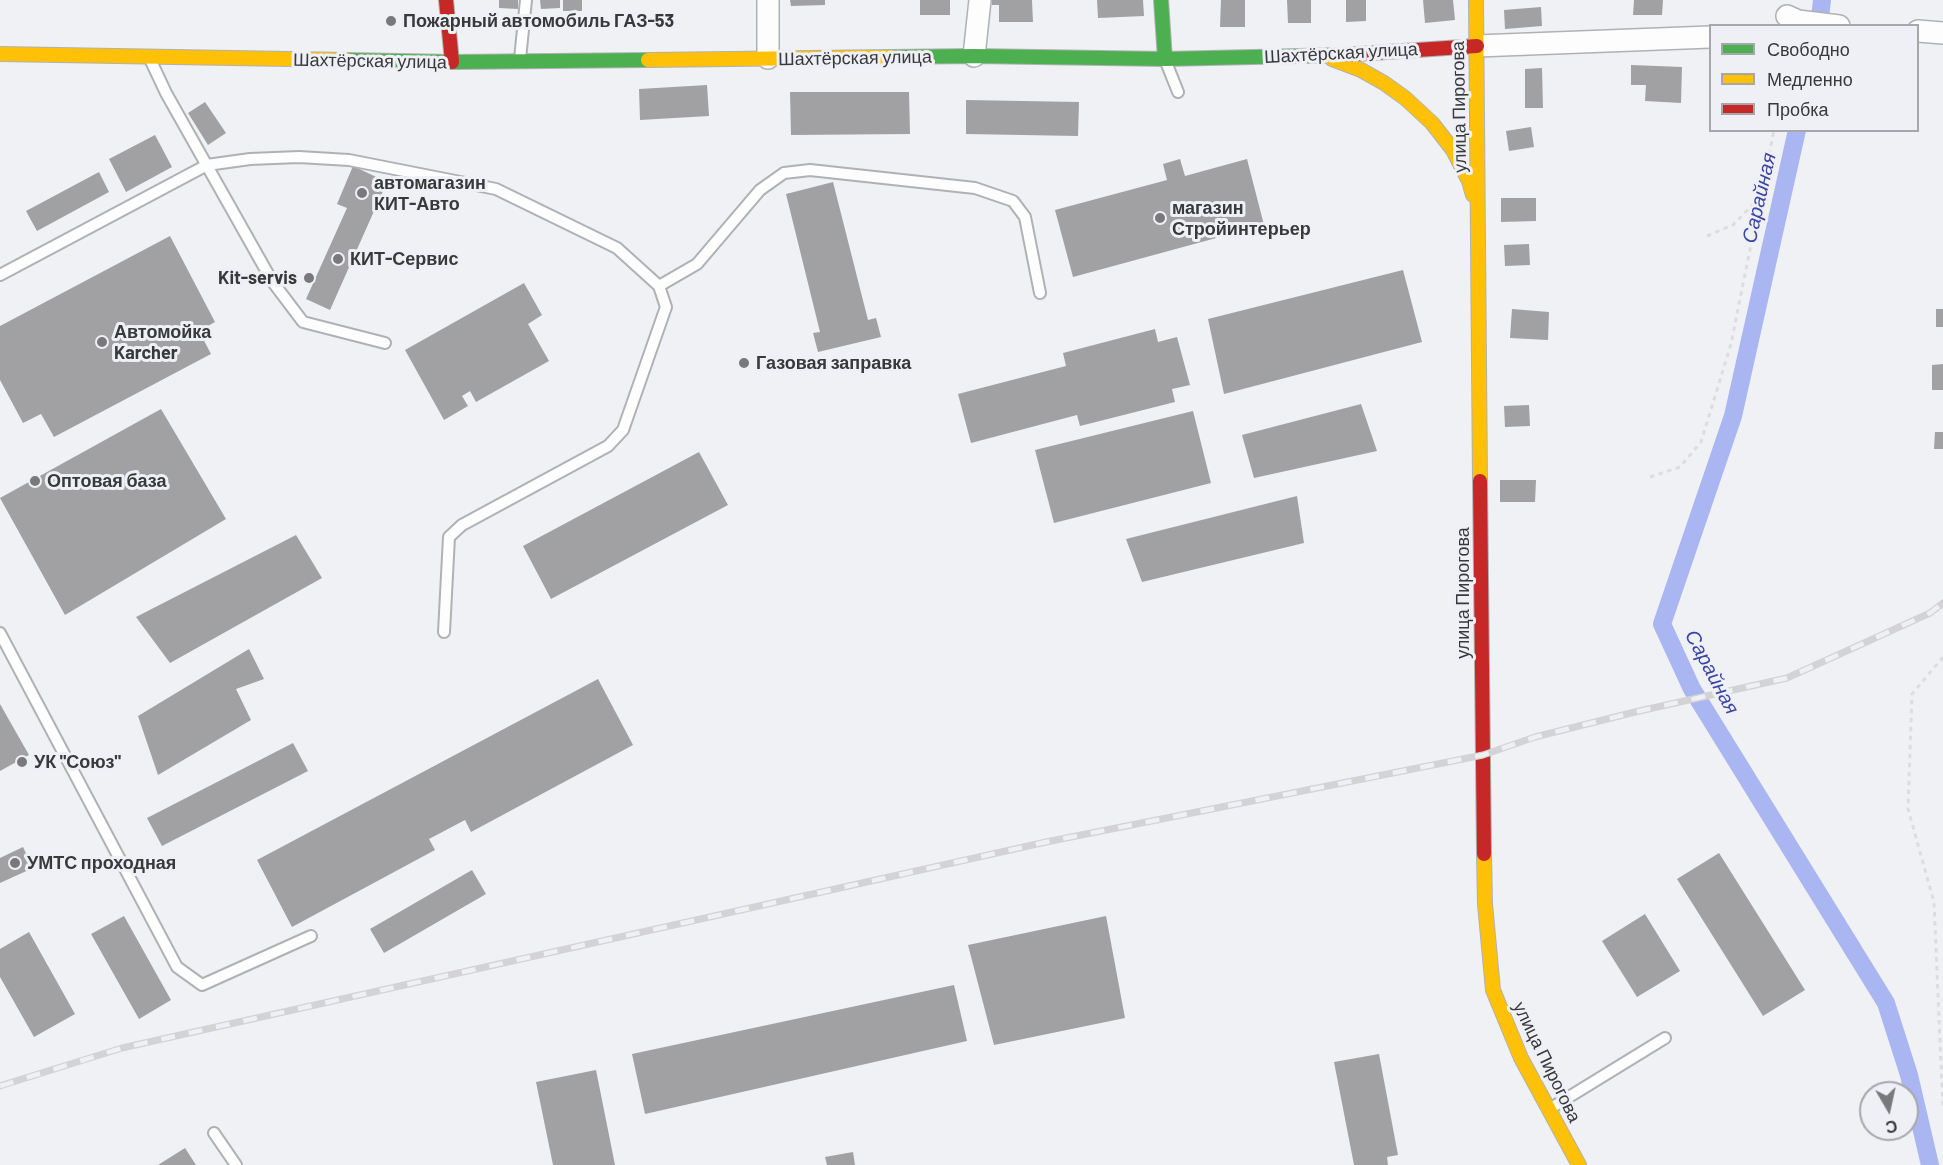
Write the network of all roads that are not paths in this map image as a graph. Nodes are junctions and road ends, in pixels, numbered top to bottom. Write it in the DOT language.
graph roads {
  1 [pos="446,0"];
  2 [pos="526,0"];
  3 [pos="768,0"];
  4 [pos="980,0"];
  5 [pos="1161,0"];
  6 [pos="1476,0"];
  7 [pos="1788,16"];
  8 [pos="1826,24"];
  9 [pos="1919,31"];
  10 [pos="1943,33"];
  11 [pos="1709,37"];
  12 [pos="1477,46"];
  13 [pos="0,54"];
  14 [pos="974,56"];
  15 [pos="1321,56"];
  16 [pos="149,57"];
  17 [pos="768,58"];
  18 [pos="1165,59"];
  19 [pos="452,62"];
  20 [pos="519,62"];
  21 [pos="1178,92"];
  22 [pos="207,165"];
  23 [pos="1478,212"];
  24 [pos="0,275"];
  25 [pos="659,286"];
  26 [pos="1041,293"];
  27 [pos="385,343"];
  28 [pos="444,632"];
  29 [pos="0,633"];
  30 [pos="311,936"];
  31 [pos="1665,1038"];
  32 [pos="1548,1110"];
  33 [pos="214,1133"];
  34 [pos="236,1165"];
  35 [pos="1579,1165"];
  1 -- 19 [label="main road"];
  2 -- 20 [label="lane"];
  3 -- 17 [label="street"];
  4 -- 14 [label="street"];
  5 -- 18 [label="main road"];
  6 -- 12 [label="main road, улица Пирогова"];
  7 -- 8 [label="street"];
  9 -- 10 [label="street"];
  11 -- 12 [label="street, Шахтёрская улица"];
  12 -- 15 [label="main road, Шахтёрская улица"];
  12 -- 23 [label="main road, улица Пирогова"];
  13 -- 16 [label="main road, Шахтёрская улица"];
  14 -- 17 [label="main road, Шахтёрская улица"];
  14 -- 18 [label="main road, Шахтёрская улица"];
  15 -- 18 [label="main road, Шахтёрская улица"];
  15 -- 23 [label="main road"];
  16 -- 19 [label="main road, Шахтёрская улица"];
  16 -- 22 [label="lane"];
  17 -- 20 [label="main road, Шахтёрская улица"];
  18 -- 21 [label="lane"];
  19 -- 20 [label="main road, Шахтёрская улица"];
  22 -- 24 [label="lane"];
  22 -- 25 [label="lane"];
  22 -- 27 [label="lane"];
  23 -- 32 [label="main road, улица Пирогова"];
  25 -- 26 [label="lane"];
  25 -- 28 [label="lane"];
  29 -- 30 [label="lane"];
  31 -- 32 [label="lane"];
  32 -- 35 [label="main road, улица Пирогова"];
  33 -- 34 [label="lane"];
}
